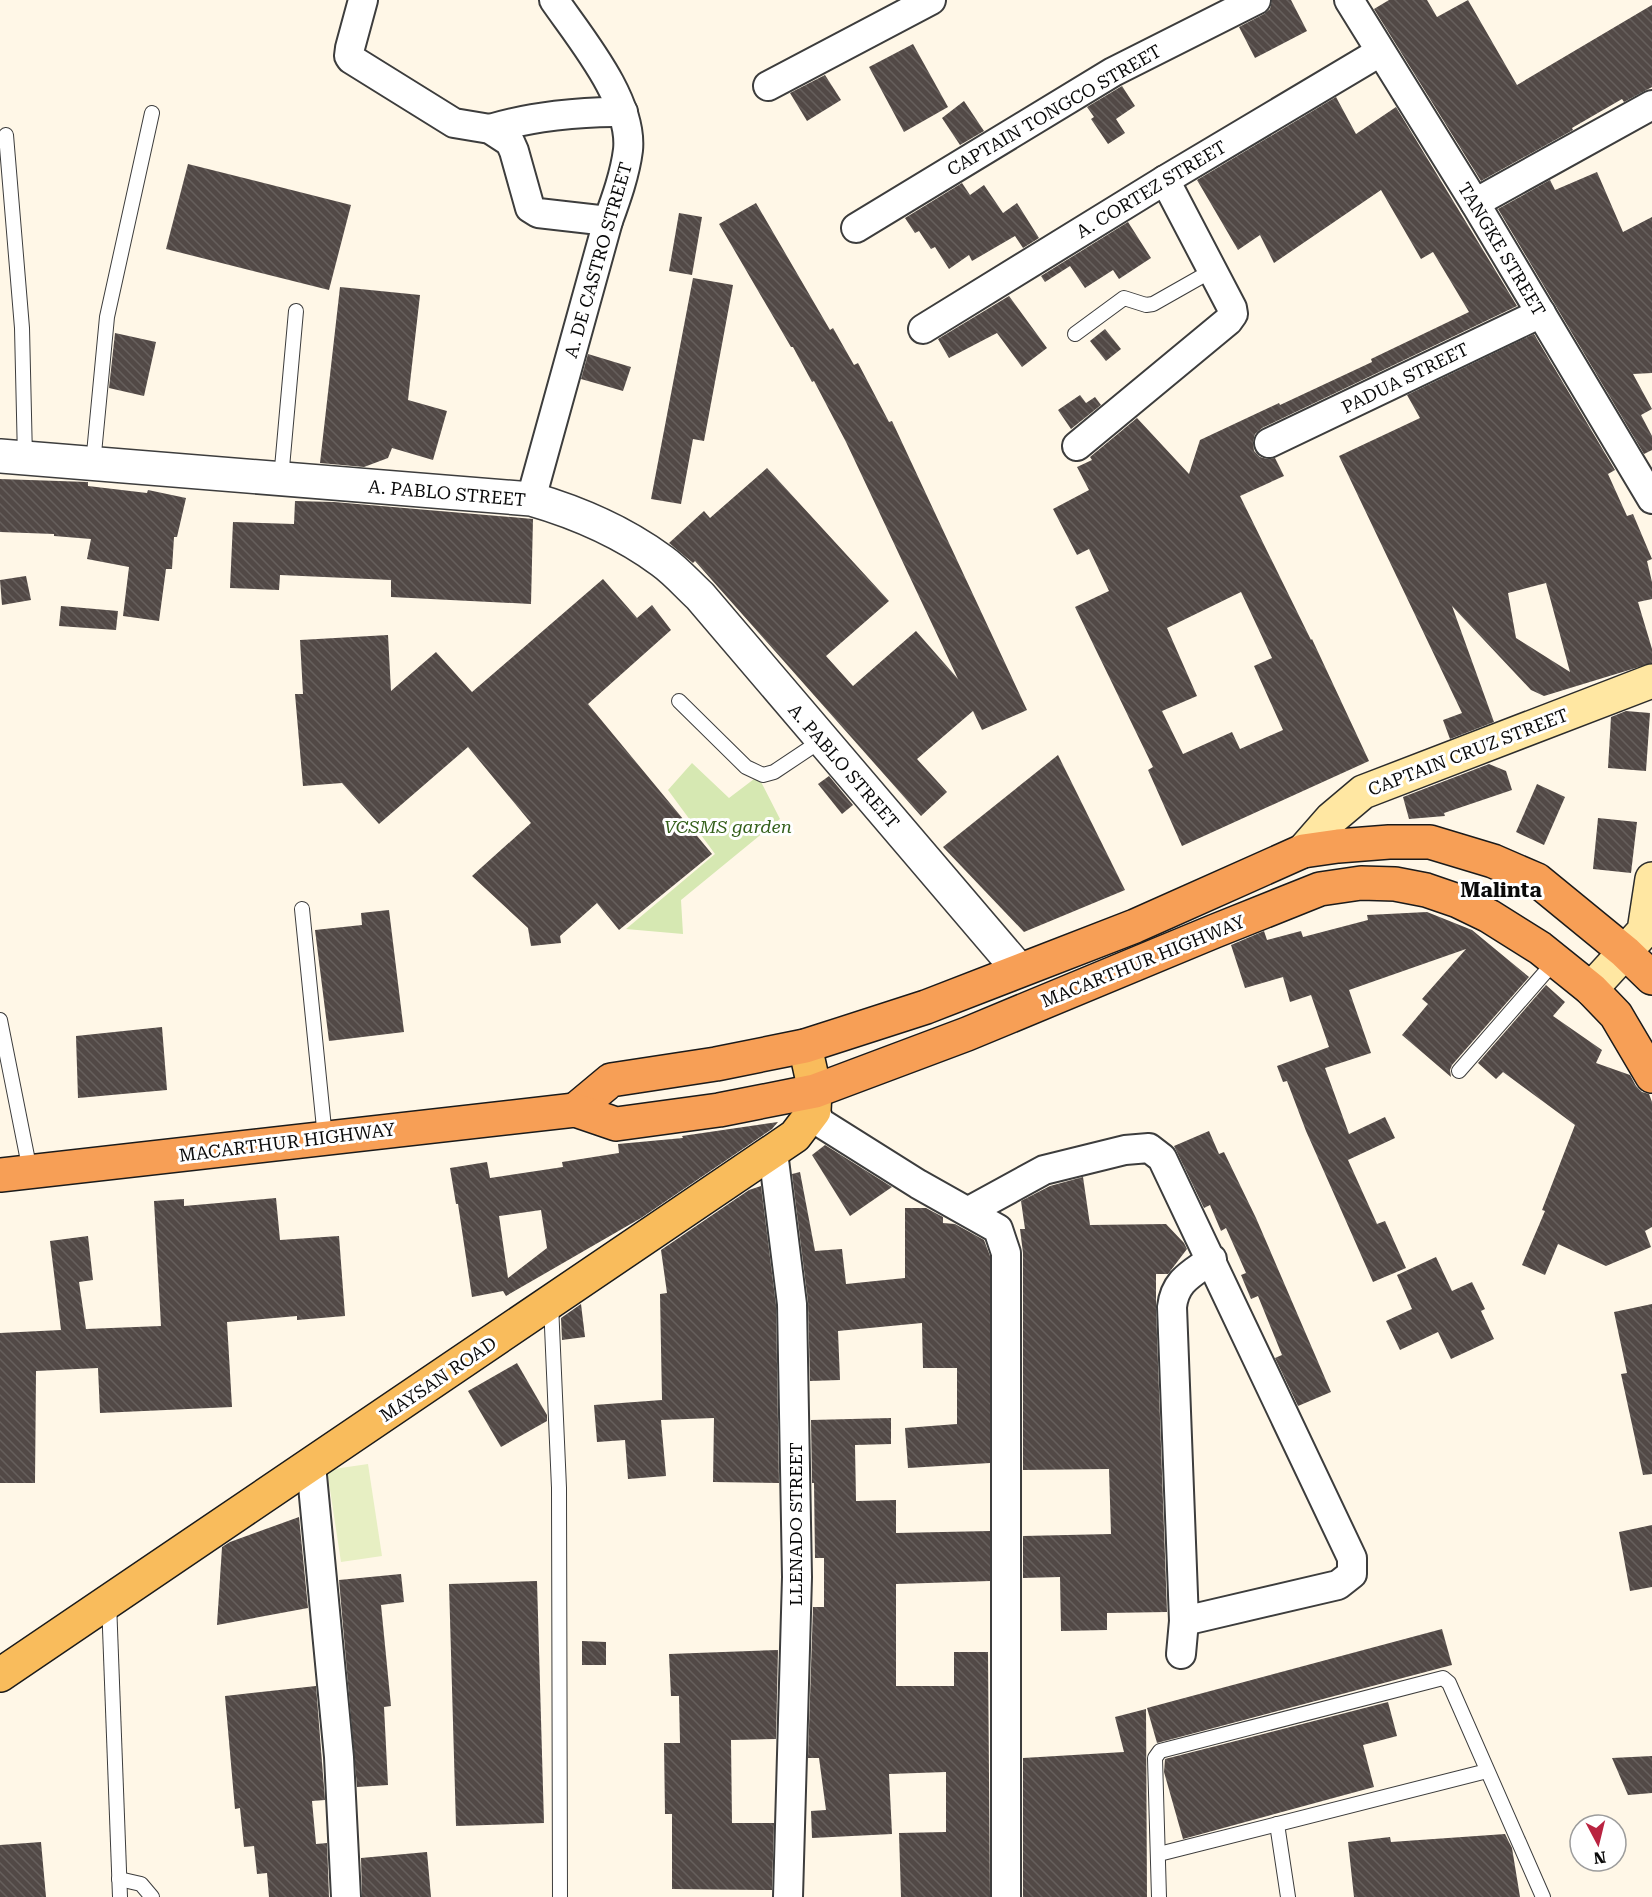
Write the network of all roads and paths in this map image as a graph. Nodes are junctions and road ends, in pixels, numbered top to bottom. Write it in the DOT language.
graph roads {
  1 [pos="363,0"];
  2 [pos="555,0"];
  3 [pos="931,0"];
  4 [pos="1256,0"];
  5 [pos="1349,0"];
  6 [pos="1380,52"];
  7 [pos="768,86"];
  8 [pos="1652,105"];
  9 [pos="623,112"];
  10 [pos="152,113"];
  11 [pos="490,129"];
  12 [pos="6,135"];
  13 [pos="1165,180"];
  14 [pos="1475,203"];
  15 [pos="608,221"];
  16 [pos="856,228"];
  17 [pos="1213,270"];
  18 [pos="296,311"];
  19 [pos="1541,314"];
  20 [pos="923,329"];
  21 [pos="1075,334"];
  22 [pos="1269,443"];
  23 [pos="1077,446"];
  24 [pos="12,457"];
  25 [pos="93,464"];
  26 [pos="281,479"];
  27 [pos="1652,499"];
  28 [pos="531,500"];
  29 [pos="1652,681"];
  30 [pos="679,701"];
  31 [pos="822,740"];
  32 [pos="1303,851"];
  33 [pos="1652,879"];
  34 [pos="302,909"];
  35 [pos="1625,952"];
  36 [pos="1555,960"];
  37 [pos="1019,970"];
  38 [pos="1652,978"];
  39 [pos="1591,989"];
  40 [pos="0,1020"];
  41 [pos="805,1046"];
  42 [pos="1459,1071"];
  43 [pos="5,1076"];
  44 [pos="1652,1076"];
  45 [pos="815,1101"];
  46 [pos="574,1110"];
  47 [pos="325,1138"];
  48 [pos="773,1152"];
  49 [pos="15,1173"];
  50 [pos="969,1211"];
  51 [pos="1212,1259"];
  52 [pos="551,1302"];
  53 [pos="311,1465"];
  54 [pos="109,1602"];
  55 [pos="1184,1621"];
  56 [pos="1180,1654"];
  57 [pos="0,1675"];
  58 [pos="1487,1771"];
  59 [pos="1277,1824"];
  60 [pos="1159,1854"];
  61 [pos="119,1879"];
  62 [pos="120,1897"];
  63 [pos="152,1897"];
  64 [pos="346,1897"];
  65 [pos="560,1897"];
  66 [pos="788,1897"];
  67 [pos="1006,1897"];
  68 [pos="1159,1897"];
  69 [pos="1288,1897"];
  70 [pos="1543,1897"];
  1 -- 11 [label="street"];
  2 -- 9 [label="street, A. DE CASTRO STREET"];
  3 -- 7 [label="street"];
  4 -- 16 [label="street, CAPTAIN TONGCO STREET"];
  5 -- 6 [label="street, TANGKE STREET"];
  6 -- 13 [label="street, A. CORTEZ STREET"];
  6 -- 14 [label="street, TANGKE STREET"];
  8 -- 14 [label="street"];
  9 -- 11 [label="street"];
  9 -- 15 [label="street, A. DE CASTRO STREET"];
  10 -- 25 [label="lane"];
  11 -- 15 [label="street"];
  12 -- 24 [label="lane"];
  13 -- 17 [label="street"];
  13 -- 20 [label="street, A. CORTEZ STREET"];
  14 -- 19 [label="street, TANGKE STREET"];
  15 -- 28 [label="street, A. DE CASTRO STREET"];
  17 -- 21 [label="lane"];
  17 -- 23 [label="street"];
  18 -- 26 [label="lane"];
  19 -- 22 [label="street, PADUA STREET"];
  19 -- 27 [label="street, TANGKE STREET"];
  24 -- 25 [label="street, A. PABLO STREET"];
  25 -- 26 [label="street, A. PABLO STREET"];
  26 -- 28 [label="street, A. PABLO STREET"];
  28 -- 31 [label="street, A. PABLO STREET"];
  29 -- 32 [label="main road, CAPTAIN CRUZ STREET"];
  30 -- 31 [label="lane"];
  31 -- 37 [label="street, A. PABLO STREET"];
  32 -- 35 [label="highway, MACARTHUR HIGHWAY"];
  32 -- 37 [label="highway, MACARTHUR HIGHWAY"];
  33 -- 35 [label="main road"];
  34 -- 47 [label="lane"];
  35 -- 38 [label="highway, MACARTHUR HIGHWAY"];
  35 -- 39 [label="main road"];
  36 -- 39 [label="highway, MACARTHUR HIGHWAY"];
  36 -- 42 [label="lane"];
  36 -- 45 [label="highway, MACARTHUR HIGHWAY"];
  37 -- 41 [label="highway, MACARTHUR HIGHWAY"];
  39 -- 44 [label="highway, MACARTHUR HIGHWAY"];
  40 -- 43 [label="lane"];
  41 -- 45 [label="main road"];
  41 -- 46 [label="highway, MACARTHUR HIGHWAY"];
  43 -- 49 [label="lane"];
  45 -- 46 [label="highway, MACARTHUR HIGHWAY"];
  45 -- 48 [label="main road, MAYSAN ROAD"];
  45 -- 50 [label="street"];
  46 -- 47 [label="highway, MACARTHUR HIGHWAY"];
  47 -- 49 [label="highway, MACARTHUR HIGHWAY"];
  48 -- 52 [label="main road, MAYSAN ROAD"];
  48 -- 66 [label="street, LLENADO STREET"];
  50 -- 51 [label="street"];
  50 -- 67 [label="street"];
  51 -- 55 [label="street"];
  51 -- 55 [label="street"];
  52 -- 53 [label="main road, MAYSAN ROAD"];
  52 -- 65 [label="lane"];
  53 -- 54 [label="main road, MAYSAN ROAD"];
  53 -- 64 [label="street"];
  54 -- 57 [label="main road, MAYSAN ROAD"];
  54 -- 61 [label="lane"];
  55 -- 56 [label="street"];
  58 -- 59 [label="lane"];
  58 -- 60 [label="lane"];
  58 -- 70 [label="lane"];
  59 -- 60 [label="lane"];
  59 -- 69 [label="lane"];
  60 -- 68 [label="lane"];
  61 -- 62 [label="lane"];
  61 -- 63 [label="lane"];
}
